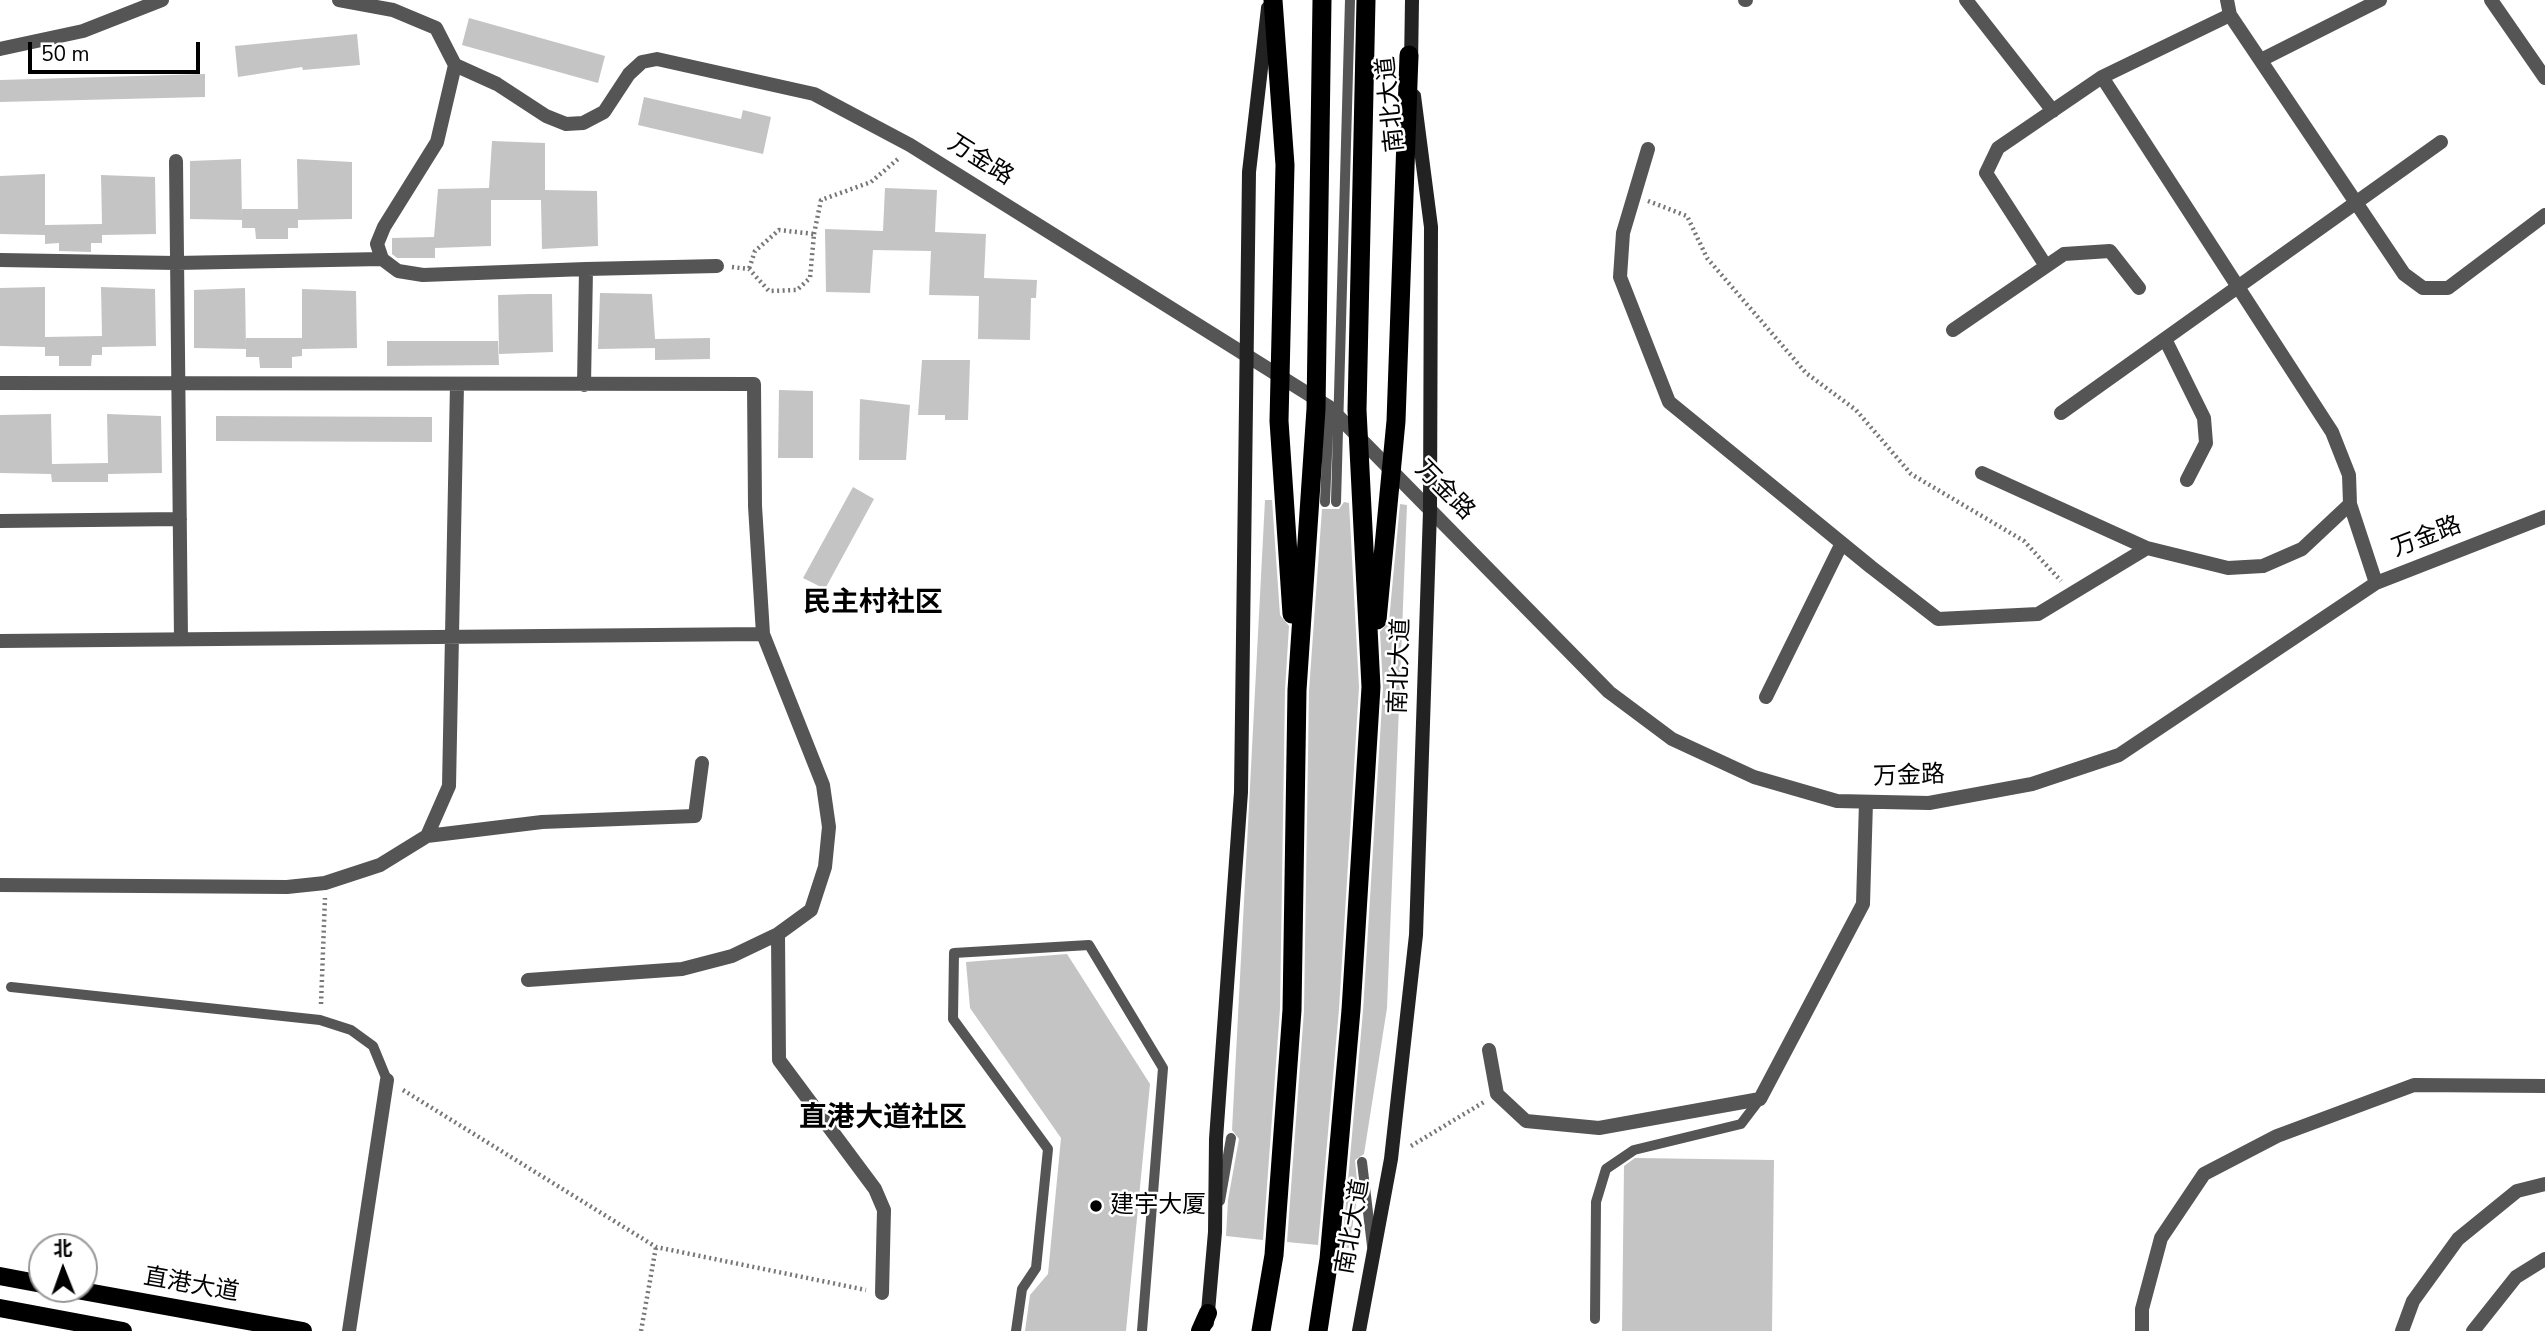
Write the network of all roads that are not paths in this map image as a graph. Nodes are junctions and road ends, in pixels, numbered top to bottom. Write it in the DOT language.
graph roads {
  1 [pos="162,0"];
  2 [pos="339,0"];
  3 [pos="1271,0"];
  4 [pos="1322,0"];
  5 [pos="1350,0"];
  6 [pos="1366,0"];
  7 [pos="1412,0"];
  8 [pos="1966,0"];
  9 [pos="2380,0"];
  10 [pos="2491,0"];
  11 [pos="2229,7"];
  12 [pos="0,49"];
  13 [pos="1409,55"];
  14 [pos="2261,60"];
  15 [pos="455,65"];
  16 [pos="2102,77"];
  17 [pos="2545,78"];
  18 [pos="2053,111"];
  19 [pos="2441,142"];
  20 [pos="1648,149"];
  21 [pos="176,161"];
  22 [pos="2357,202"];
  23 [pos="2545,215"];
  24 [pos="382,259"];
  25 [pos="0,260"];
  26 [pos="176,263"];
  27 [pos="2046,266"];
  28 [pos="717,267"];
  29 [pos="586,269"];
  30 [pos="2238,287"];
  31 [pos="2139,288"];
  32 [pos="1953,330"];
  33 [pos="2165,339"];
  34 [pos="0,383"];
  35 [pos="178,384"];
  36 [pos="457,384"];
  37 [pos="584,385"];
  38 [pos="1329,407"];
  39 [pos="2061,413"];
  40 [pos="1982,473"];
  41 [pos="2187,480"];
  42 [pos="2350,504"];
  43 [pos="2545,517"];
  44 [pos="180,519"];
  45 [pos="0,521"];
  46 [pos="1842,543"];
  47 [pos="2147,548"];
  48 [pos="2376,583"];
  49 [pos="763,634"];
  50 [pos="181,639"];
  51 [pos="453,639"];
  52 [pos="0,641"];
  53 [pos="1371,687"];
  54 [pos="1297,690"];
  55 [pos="1766,697"];
  56 [pos="702,763"];
  57 [pos="1867,802"];
  58 [pos="427,836"];
  59 [pos="0,885"];
  60 [pos="778,934"];
  61 [pos="528,980"];
  62 [pos="11,987"];
  63 [pos="1489,1050"];
  64 [pos="387,1080"];
  65 [pos="2545,1086"];
  66 [pos="1760,1099"];
  67 [pos="1231,1138"];
  68 [pos="1363,1162"];
  69 [pos="2545,1184"];
  70 [pos="1215,1232"];
  71 [pos="1373,1259"];
  72 [pos="2545,1259"];
  73 [pos="0,1276"];
  74 [pos="28,1281"];
  75 [pos="882,1293"];
  76 [pos="98,1294"];
  77 [pos="0,1308"];
  78 [pos="1595,1319"];
  79 [pos="1207,1322"];
  80 [pos="123,1331"];
  81 [pos="303,1331"];
  82 [pos="349,1331"];
  83 [pos="1016,1331"];
  84 [pos="1142,1331"];
  85 [pos="1200,1331"];
  86 [pos="1213,1331"];
  87 [pos="1261,1331"];
  88 [pos="1318,1331"];
  89 [pos="1359,1331"];
  90 [pos="2143,1331"];
  91 [pos="2402,1331"];
  92 [pos="2473,1331"];
  1 -- 12 [label="street"];
  2 -- 15 [label="street"];
  3 -- 54 [label="highway"];
  3 -- 70 [label="main road"];
  4 -- 54 [label="highway"];
  5 -- 38 [label="lane"];
  6 -- 53 [label="highway, 南北大道"];
  7 -- 13 [label="main road, 南北大道"];
  8 -- 18 [label="street"];
  9 -- 14 [label="street"];
  10 -- 17 [label="street"];
  11 -- 14 [label="street"];
  11 -- 16 [label="street"];
  13 -- 53 [label="highway"];
  13 -- 71 [label="main road, 南北大道"];
  14 -- 22 [label="street"];
  15 -- 24 [label="street"];
  15 -- 38 [label="street, 万金路"];
  16 -- 18 [label="street"];
  16 -- 30 [label="street"];
  18 -- 27 [label="street"];
  19 -- 22 [label="street"];
  20 -- 46 [label="street"];
  21 -- 26 [label="street"];
  22 -- 23 [label="street"];
  22 -- 30 [label="street"];
  24 -- 26 [label="street"];
  24 -- 29 [label="street"];
  25 -- 26 [label="street"];
  26 -- 35 [label="street"];
  27 -- 31 [label="street"];
  27 -- 32 [label="street"];
  28 -- 29 [label="street"];
  29 -- 37 [label="street"];
  30 -- 33 [label="street"];
  30 -- 42 [label="street"];
  33 -- 39 [label="street"];
  33 -- 41 [label="street"];
  34 -- 35 [label="street"];
  35 -- 36 [label="street"];
  35 -- 44 [label="street"];
  36 -- 37 [label="street"];
  36 -- 51 [label="street"];
  37 -- 49 [label="street"];
  38 -- 57 [label="street, 万金路"];
  40 -- 47 [label="street"];
  42 -- 47 [label="street"];
  42 -- 48 [label="street"];
  43 -- 48 [label="street, 万金路"];
  44 -- 45 [label="street"];
  44 -- 50 [label="street"];
  46 -- 47 [label="street"];
  46 -- 55 [label="street"];
  48 -- 57 [label="street, 万金路"];
  49 -- 51 [label="street"];
  49 -- 60 [label="street"];
  50 -- 51 [label="street"];
  50 -- 52 [label="street"];
  51 -- 58 [label="street"];
  53 -- 88 [label="highway, 南北大道"];
  54 -- 87 [label="highway"];
  56 -- 58 [label="street"];
  57 -- 66 [label="street"];
  58 -- 59 [label="street"];
  60 -- 61 [label="street"];
  60 -- 75 [label="street"];
  62 -- 64 [label="lane"];
  63 -- 66 [label="street"];
  64 -- 82 [label="street"];
  65 -- 90 [label="street"];
  66 -- 78 [label="lane"];
  67 -- 70 [label="lane"];
  68 -- 71 [label="lane"];
  69 -- 91 [label="street"];
  70 -- 79 [label="main road"];
  71 -- 89 [label="main road, 南北大道"];
  72 -- 92 [label="street"];
  73 -- 74 [label="main road"];
  76 -- 81 [label="main road, 直港大道"];
  77 -- 80 [label="main road"];
  79 -- 85 [label="main road"];
  79 -- 86 [label="main road"];
  83 -- 84 [label="lane"];
}
